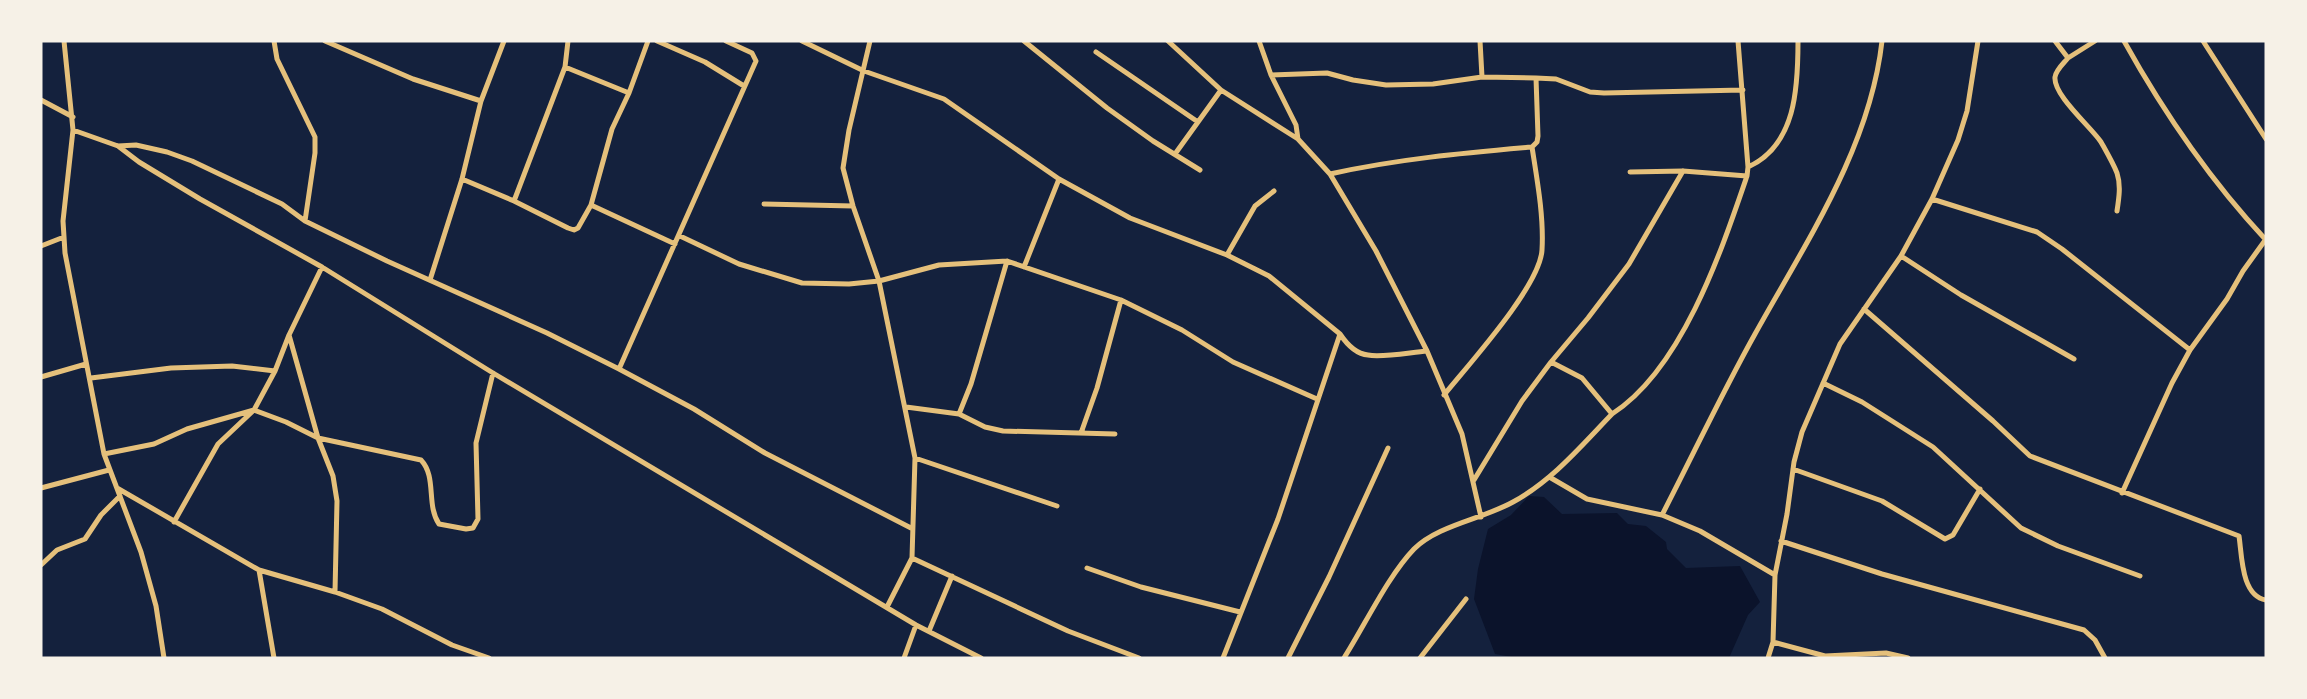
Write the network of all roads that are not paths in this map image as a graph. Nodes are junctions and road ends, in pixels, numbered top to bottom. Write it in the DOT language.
graph roads {
  1 [pos="64,41"];
  2 [pos="274,41"];
  3 [pos="325,41"];
  4 [pos="504,41"];
  5 [pos="568,41"];
  6 [pos="648,41"];
  7 [pos="657,41"];
  8 [pos="726,41"];
  9 [pos="802,41"];
  10 [pos="870,41"];
  11 [pos="1024,41"];
  12 [pos="1168,41"];
  13 [pos="1259,41"];
  14 [pos="1480,41"];
  15 [pos="1738,41"];
  16 [pos="1798,41"];
  17 [pos="1882,41"];
  18 [pos="1978,41"];
  19 [pos="2055,41"];
  20 [pos="2094,41"];
  21 [pos="2124,41"];
  22 [pos="2203,41"];
  23 [pos="1096,52"];
  24 [pos="2068,58"];
  25 [pos="565,67"];
  26 [pos="864,71"];
  27 [pos="1271,75"];
  28 [pos="1482,77"];
  29 [pos="1536,78"];
  30 [pos="744,86"];
  31 [pos="1221,90"];
  32 [pos="1743,90"];
  33 [pos="629,93"];
  34 [pos="41,100"];
  35 [pos="481,101"];
  36 [pos="73,117"];
  37 [pos="1198,122"];
  38 [pos="73,130"];
  39 [pos="1298,139"];
  40 [pos="2266,139"];
  41 [pos="118,146"];
  42 [pos="1532,147"];
  43 [pos="1175,154"];
  44 [pos="1748,167"];
  45 [pos="1200,170"];
  46 [pos="1683,171"];
  47 [pos="1630,172"];
  48 [pos="1330,174"];
  49 [pos="1747,176"];
  50 [pos="462,179"];
  51 [pos="1059,179"];
  52 [pos="1274,191"];
  53 [pos="1932,199"];
  54 [pos="514,200"];
  55 [pos="764,204"];
  56 [pos="591,205"];
  57 [pos="853,206"];
  58 [pos="2117,211"];
  59 [pos="305,221"];
  60 [pos="680,236"];
  61 [pos="64,238"];
  62 [pos="2266,240"];
  63 [pos="675,244"];
  64 [pos="41,246"];
  65 [pos="1227,255"];
  66 [pos="1901,256"];
  67 [pos="1008,261"];
  68 [pos="1024,267"];
  69 [pos="322,268"];
  70 [pos="430,280"];
  71 [pos="879,281"];
  72 [pos="1121,300"];
  73 [pos="1864,309"];
  74 [pos="1340,334"];
  75 [pos="289,335"];
  76 [pos="1428,350"];
  77 [pos="2190,350"];
  78 [pos="2074,359"];
  79 [pos="1551,362"];
  80 [pos="86,364"];
  81 [pos="619,369"];
  82 [pos="275,371"];
  83 [pos="493,374"];
  84 [pos="41,377"];
  85 [pos="91,378"];
  86 [pos="1823,383"];
  87 [pos="1444,395"];
  88 [pos="1317,399"];
  89 [pos="906,407"];
  90 [pos="254,410"];
  91 [pos="959,414"];
  92 [pos="1612,414"];
  93 [pos="1082,433"];
  94 [pos="1115,434"];
  95 [pos="318,438"];
  96 [pos="1388,448"];
  97 [pos="104,454"];
  98 [pos="915,458"];
  99 [pos="1793,469"];
  100 [pos="109,470"];
  101 [pos="1551,478"];
  102 [pos="1474,480"];
  103 [pos="41,488"];
  104 [pos="117,488"];
  105 [pos="1980,489"];
  106 [pos="2122,493"];
  107 [pos="120,496"];
  108 [pos="1057,506"];
  109 [pos="1662,515"];
  110 [pos="1481,517"];
  111 [pos="174,522"];
  112 [pos="911,528"];
  113 [pos="1781,541"];
  114 [pos="912,558"];
  115 [pos="41,565"];
  116 [pos="1088,568"];
  117 [pos="259,570"];
  118 [pos="1775,575"];
  119 [pos="952,576"];
  120 [pos="2140,576"];
  121 [pos="335,592"];
  122 [pos="1466,599"];
  123 [pos="2266,600"];
  124 [pos="888,607"];
  125 [pos="1240,612"];
  126 [pos="916,625"];
  127 [pos="929,631"];
  128 [pos="1773,642"];
  129 [pos="164,658"];
  130 [pos="274,658"];
  131 [pos="490,658"];
  132 [pos="904,658"];
  133 [pos="981,658"];
  134 [pos="1139,658"];
  135 [pos="1223,658"];
  136 [pos="1288,658"];
  137 [pos="1344,658"];
  138 [pos="1420,658"];
  139 [pos="1768,658"];
  140 [pos="1908,658"];
  141 [pos="2105,658"];
  1 -- 36 [label="street"];
  2 -- 59 [label="street"];
  3 -- 35 [label="street"];
  4 -- 35 [label="street"];
  5 -- 25 [label="street"];
  6 -- 33 [label="street"];
  7 -- 30 [label="street"];
  8 -- 30 [label="street"];
  9 -- 26 [label="street"];
  10 -- 26 [label="street"];
  11 -- 43 [label="street"];
  12 -- 31 [label="street"];
  13 -- 27 [label="street"];
  14 -- 28 [label="street"];
  15 -- 32 [label="street"];
  16 -- 44 [label="street"];
  17 -- 109 [label="street"];
  18 -- 53 [label="street"];
  19 -- 24 [label="street"];
  20 -- 24 [label="street"];
  21 -- 62 [label="street"];
  22 -- 40 [label="street"];
  23 -- 37 [label="street"];
  24 -- 58 [label="street"];
  25 -- 33 [label="street"];
  25 -- 54 [label="street"];
  26 -- 51 [label="street"];
  26 -- 57 [label="street"];
  27 -- 28 [label="street"];
  27 -- 39 [label="street"];
  28 -- 29 [label="street"];
  29 -- 32 [label="street"];
  29 -- 42 [label="street"];
  30 -- 60 [label="street"];
  31 -- 37 [label="street"];
  31 -- 39 [label="street"];
  32 -- 44 [label="street"];
  33 -- 56 [label="street"];
  34 -- 36 [label="street"];
  35 -- 50 [label="street"];
  36 -- 38 [label="street"];
  37 -- 43 [label="street"];
  38 -- 41 [label="street"];
  38 -- 61 [label="street"];
  39 -- 48 [label="street"];
  41 -- 59 [label="street"];
  41 -- 69 [label="street"];
  42 -- 48 [label="street"];
  42 -- 87 [label="street"];
  43 -- 45 [label="street"];
  44 -- 49 [label="street"];
  46 -- 47 [label="street"];
  46 -- 49 [label="street"];
  46 -- 79 [label="street"];
  48 -- 76 [label="street"];
  49 -- 92 [label="street"];
  50 -- 54 [label="street"];
  50 -- 70 [label="street"];
  51 -- 65 [label="street"];
  51 -- 68 [label="street"];
  52 -- 65 [label="street"];
  53 -- 66 [label="street"];
  53 -- 77 [label="street"];
  54 -- 56 [label="street"];
  55 -- 57 [label="street"];
  56 -- 63 [label="street"];
  57 -- 71 [label="street"];
  59 -- 70 [label="street"];
  60 -- 63 [label="street"];
  60 -- 71 [label="street"];
  61 -- 64 [label="street"];
  61 -- 80 [label="street"];
  62 -- 77 [label="street"];
  63 -- 81 [label="street"];
  65 -- 74 [label="street"];
  66 -- 73 [label="street"];
  66 -- 78 [label="street"];
  67 -- 68 [label="street"];
  67 -- 71 [label="street"];
  67 -- 91 [label="street"];
  68 -- 72 [label="street"];
  69 -- 75 [label="street"];
  69 -- 83 [label="street"];
  70 -- 81 [label="street"];
  71 -- 89 [label="street"];
  72 -- 88 [label="street"];
  72 -- 93 [label="street"];
  73 -- 86 [label="street"];
  73 -- 106 [label="street"];
  74 -- 76 [label="street"];
  74 -- 88 [label="street"];
  75 -- 82 [label="street"];
  75 -- 95 [label="street"];
  76 -- 87 [label="street"];
  77 -- 106 [label="street"];
  79 -- 92 [label="street"];
  79 -- 102 [label="street"];
  80 -- 84 [label="street"];
  80 -- 85 [label="street"];
  81 -- 112 [label="street"];
  82 -- 85 [label="street"];
  82 -- 90 [label="street"];
  83 -- 95 [label="street"];
  83 -- 124 [label="street"];
  85 -- 97 [label="street"];
  86 -- 99 [label="street"];
  86 -- 105 [label="street"];
  87 -- 102 [label="street"];
  88 -- 125 [label="street"];
  89 -- 91 [label="street"];
  89 -- 98 [label="street"];
  90 -- 95 [label="street"];
  90 -- 97 [label="street"];
  90 -- 111 [label="street"];
  91 -- 93 [label="street"];
  92 -- 101 [label="street"];
  93 -- 94 [label="street"];
  95 -- 121 [label="street"];
  96 -- 136 [label="street"];
  97 -- 100 [label="street"];
  98 -- 108 [label="street"];
  98 -- 112 [label="street"];
  99 -- 105 [label="street"];
  99 -- 113 [label="street"];
  100 -- 103 [label="street"];
  100 -- 104 [label="street"];
  101 -- 109 [label="street"];
  101 -- 110 [label="street"];
  102 -- 110 [label="street"];
  104 -- 107 [label="street"];
  104 -- 111 [label="street"];
  105 -- 120 [label="street"];
  106 -- 123 [label="street"];
  107 -- 115 [label="street"];
  107 -- 129 [label="street"];
  109 -- 118 [label="street"];
  110 -- 137 [label="street"];
  111 -- 117 [label="street"];
  112 -- 114 [label="street"];
  113 -- 118 [label="street"];
  113 -- 141 [label="street"];
  114 -- 119 [label="street"];
  114 -- 124 [label="street"];
  116 -- 125 [label="street"];
  117 -- 121 [label="street"];
  117 -- 130 [label="street"];
  118 -- 128 [label="street"];
  119 -- 127 [label="street"];
  119 -- 134 [label="street"];
  121 -- 131 [label="street"];
  122 -- 138 [label="street"];
  124 -- 126 [label="street"];
  125 -- 135 [label="street"];
  126 -- 127 [label="street"];
  126 -- 132 [label="street"];
  127 -- 133 [label="street"];
  128 -- 139 [label="street"];
  128 -- 140 [label="street"];
}
